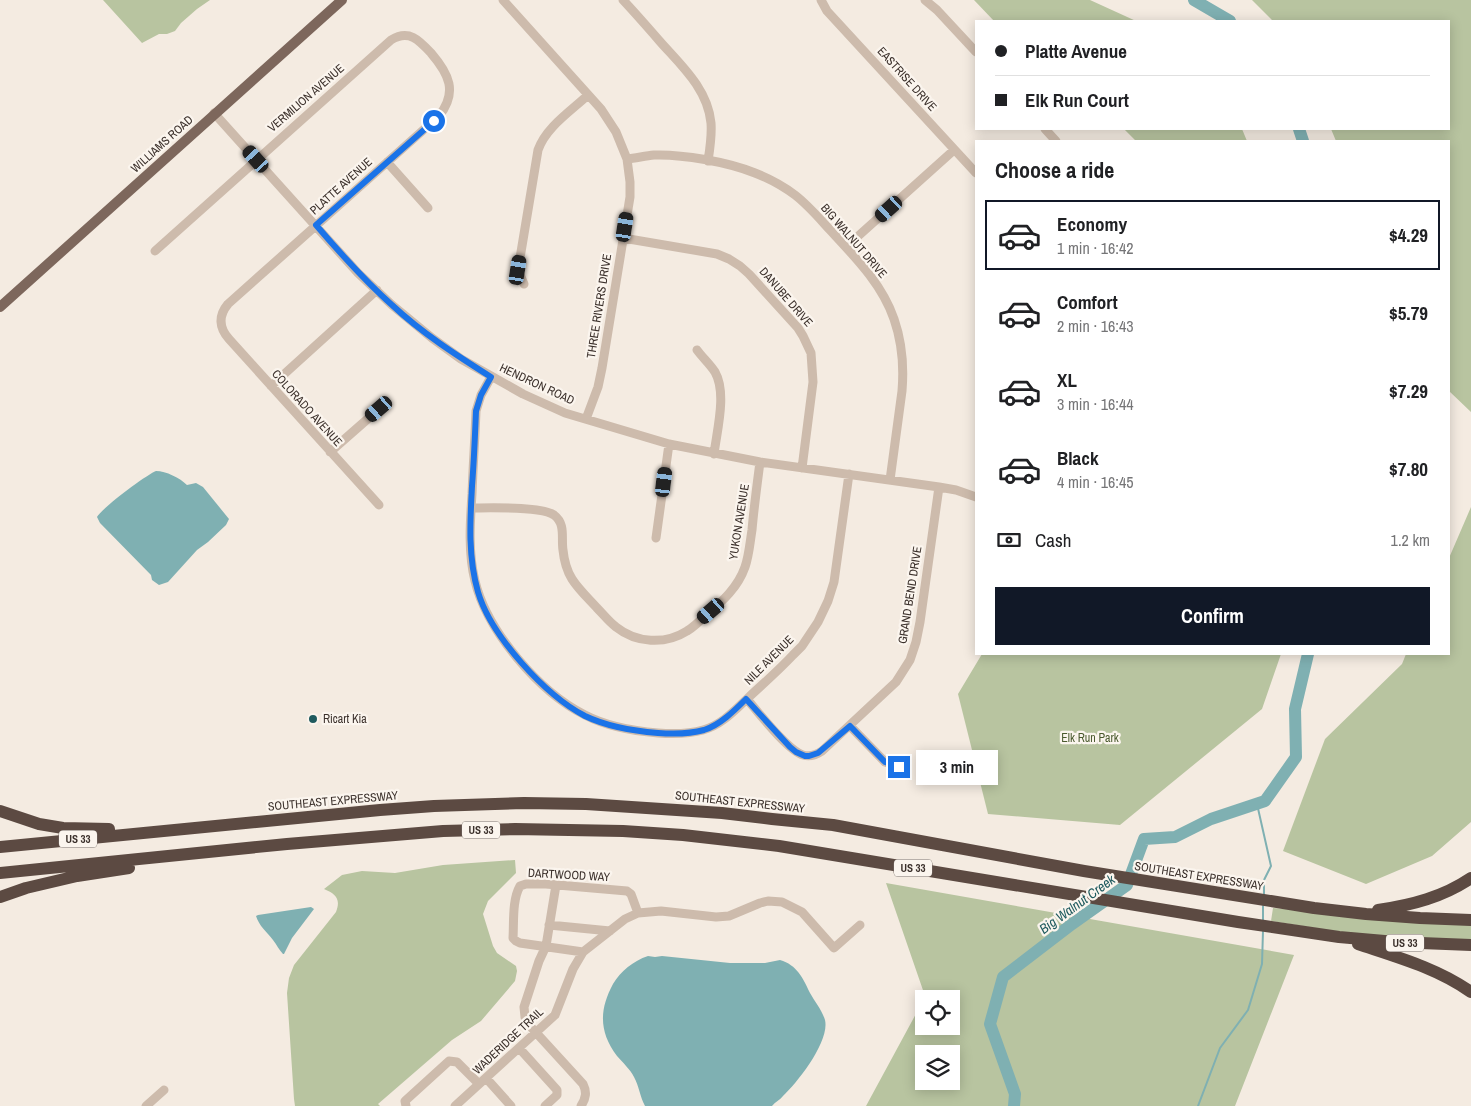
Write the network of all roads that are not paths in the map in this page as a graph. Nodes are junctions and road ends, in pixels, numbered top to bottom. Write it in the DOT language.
graph roads {
  1 [pos="342,0"];
  2 [pos="503,0"];
  3 [pos="623,0"];
  4 [pos="821,0"];
  5 [pos="925,0"];
  6 [pos="975,51"];
  7 [pos="434,58"];
  8 [pos="588,95"];
  9 [pos="214,113"];
  10 [pos="1046,130"];
  11 [pos="1055,140"];
  12 [pos="954,150"];
  13 [pos="256,159"];
  14 [pos="627,159"];
  15 [pos="708,161"];
  16 [pos="387,162"];
  17 [pos="975,172"];
  18 [pos="428,208"];
  19 [pos="316,225"];
  20 [pos="623,238"];
  21 [pos="846,247"];
  22 [pos="154,251"];
  23 [pos="524,284"];
  24 [pos="377,290"];
  25 [pos="1,304"];
  26 [pos="221,324"];
  27 [pos="697,350"];
  28 [pos="491,377"];
  29 [pos="271,386"];
  30 [pos="379,409"];
  31 [pos="586,419"];
  32 [pos="668,444"];
  33 [pos="330,452"];
  34 [pos="714,454"];
  35 [pos="760,462"];
  36 [pos="802,468"];
  37 [pos="849,474"];
  38 [pos="890,480"];
  39 [pos="939,487"];
  40 [pos="975,496"];
  41 [pos="379,505"];
  42 [pos="471,508"];
  43 [pos="656,538"];
  44 [pos="746,699"];
  45 [pos="850,726"];
  46 [pos="899,767"];
  47 [pos="0,811"];
  48 [pos="156,832"];
  49 [pos="0,847"];
  50 [pos="196,854"];
  51 [pos="0,873"];
  52 [pos="1471,878"];
  53 [pos="556,885"];
  54 [pos="0,897"];
  55 [pos="1348,912"];
  56 [pos="638,913"];
  57 [pos="1471,920"];
  58 [pos="549,925"];
  59 [pos="860,925"];
  60 [pos="610,931"];
  61 [pos="1339,937"];
  62 [pos="1471,945"];
  63 [pos="546,946"];
  64 [pos="583,952"];
  65 [pos="1471,992"];
  66 [pos="536,1032"];
  67 [pos="519,1048"];
  68 [pos="482,1081"];
  69 [pos="164,1090"];
  70 [pos="146,1106"];
  71 [pos="406,1106"];
  72 [pos="455,1106"];
  73 [pos="511,1106"];
  74 [pos="545,1106"];
  75 [pos="581,1106"];
  1 -- 9 [label="main road, WILLIAMS ROAD"];
  2 -- 8 [label="street, THREE RIVERS DRIVE"];
  3 -- 15 [label="street"];
  4 -- 12 [label="street, EASTRISE DRIVE"];
  5 -- 6 [label="street"];
  7 -- 13 [label="street, VERMILION AVENUE"];
  7 -- 16 [label="street, PLATTE AVENUE"];
  8 -- 14 [label="street, THREE RIVERS DRIVE"];
  8 -- 23 [label="street"];
  9 -- 13 [label="street, HENDRON ROAD"];
  9 -- 25 [label="main road, WILLIAMS ROAD"];
  10 -- 11 [label="street"];
  12 -- 17 [label="street, EASTRISE DRIVE"];
  12 -- 21 [label="street"];
  13 -- 19 [label="street, HENDRON ROAD"];
  13 -- 22 [label="street, VERMILION AVENUE"];
  14 -- 15 [label="street, BIG WALNUT DRIVE"];
  14 -- 20 [label="street, THREE RIVERS DRIVE"];
  15 -- 21 [label="street, BIG WALNUT DRIVE"];
  16 -- 18 [label="street"];
  16 -- 19 [label="street, PLATTE AVENUE"];
  19 -- 24 [label="street, HENDRON ROAD"];
  19 -- 26 [label="street, PLATTE AVENUE"];
  20 -- 31 [label="street, THREE RIVERS DRIVE"];
  20 -- 36 [label="street, DANUBE DRIVE"];
  21 -- 38 [label="street, BIG WALNUT DRIVE"];
  24 -- 28 [label="street, HENDRON ROAD"];
  24 -- 29 [label="street"];
  26 -- 29 [label="street, COLORADO AVENUE"];
  27 -- 34 [label="street"];
  28 -- 31 [label="street, HENDRON ROAD"];
  28 -- 42 [label="street, NILE AVENUE"];
  29 -- 33 [label="street, COLORADO AVENUE"];
  30 -- 33 [label="street"];
  31 -- 32 [label="street, HENDRON ROAD"];
  32 -- 34 [label="street, HENDRON ROAD"];
  32 -- 43 [label="street"];
  33 -- 41 [label="street, COLORADO AVENUE"];
  34 -- 35 [label="street, HENDRON ROAD"];
  35 -- 36 [label="street, HENDRON ROAD"];
  35 -- 42 [label="street, YUKON AVENUE"];
  36 -- 37 [label="street, HENDRON ROAD"];
  37 -- 38 [label="street, HENDRON ROAD"];
  37 -- 44 [label="street, NILE AVENUE"];
  38 -- 39 [label="street, HENDRON ROAD"];
  39 -- 40 [label="street, HENDRON ROAD"];
  39 -- 45 [label="street, GRAND BEND DRIVE"];
  42 -- 44 [label="street, NILE AVENUE"];
  44 -- 45 [label="street, GRAND BEND DRIVE"];
  45 -- 46 [label="street"];
  47 -- 48 [label="highway"];
  48 -- 49 [label="highway, SOUTHEAST EXPRESSWAY / US 33"];
  48 -- 55 [label="highway, SOUTHEAST EXPRESSWAY / US 33"];
  50 -- 51 [label="highway, US 33"];
  50 -- 54 [label="highway"];
  50 -- 61 [label="highway, US 33"];
  52 -- 55 [label="highway"];
  53 -- 56 [label="street, DARTWOOD WAY"];
  53 -- 58 [label="street"];
  53 -- 63 [label="street, DARTWOOD WAY"];
  55 -- 57 [label="highway, SOUTHEAST EXPRESSWAY / US 33"];
  56 -- 59 [label="street, WADERIDGE TRAIL"];
  56 -- 60 [label="street, WADERIDGE TRAIL"];
  58 -- 60 [label="street"];
  58 -- 63 [label="street"];
  60 -- 64 [label="street, WADERIDGE TRAIL"];
  61 -- 62 [label="highway, US 33"];
  61 -- 65 [label="highway"];
  63 -- 64 [label="street, DARTWOOD WAY"];
  63 -- 66 [label="street"];
  64 -- 66 [label="street, WADERIDGE TRAIL"];
  66 -- 67 [label="street, WADERIDGE TRAIL"];
  66 -- 75 [label="street"];
  67 -- 68 [label="street, WADERIDGE TRAIL"];
  67 -- 74 [label="street"];
  68 -- 71 [label="street"];
  68 -- 72 [label="street, WADERIDGE TRAIL"];
  68 -- 73 [label="street"];
  69 -- 70 [label="street"];
}
